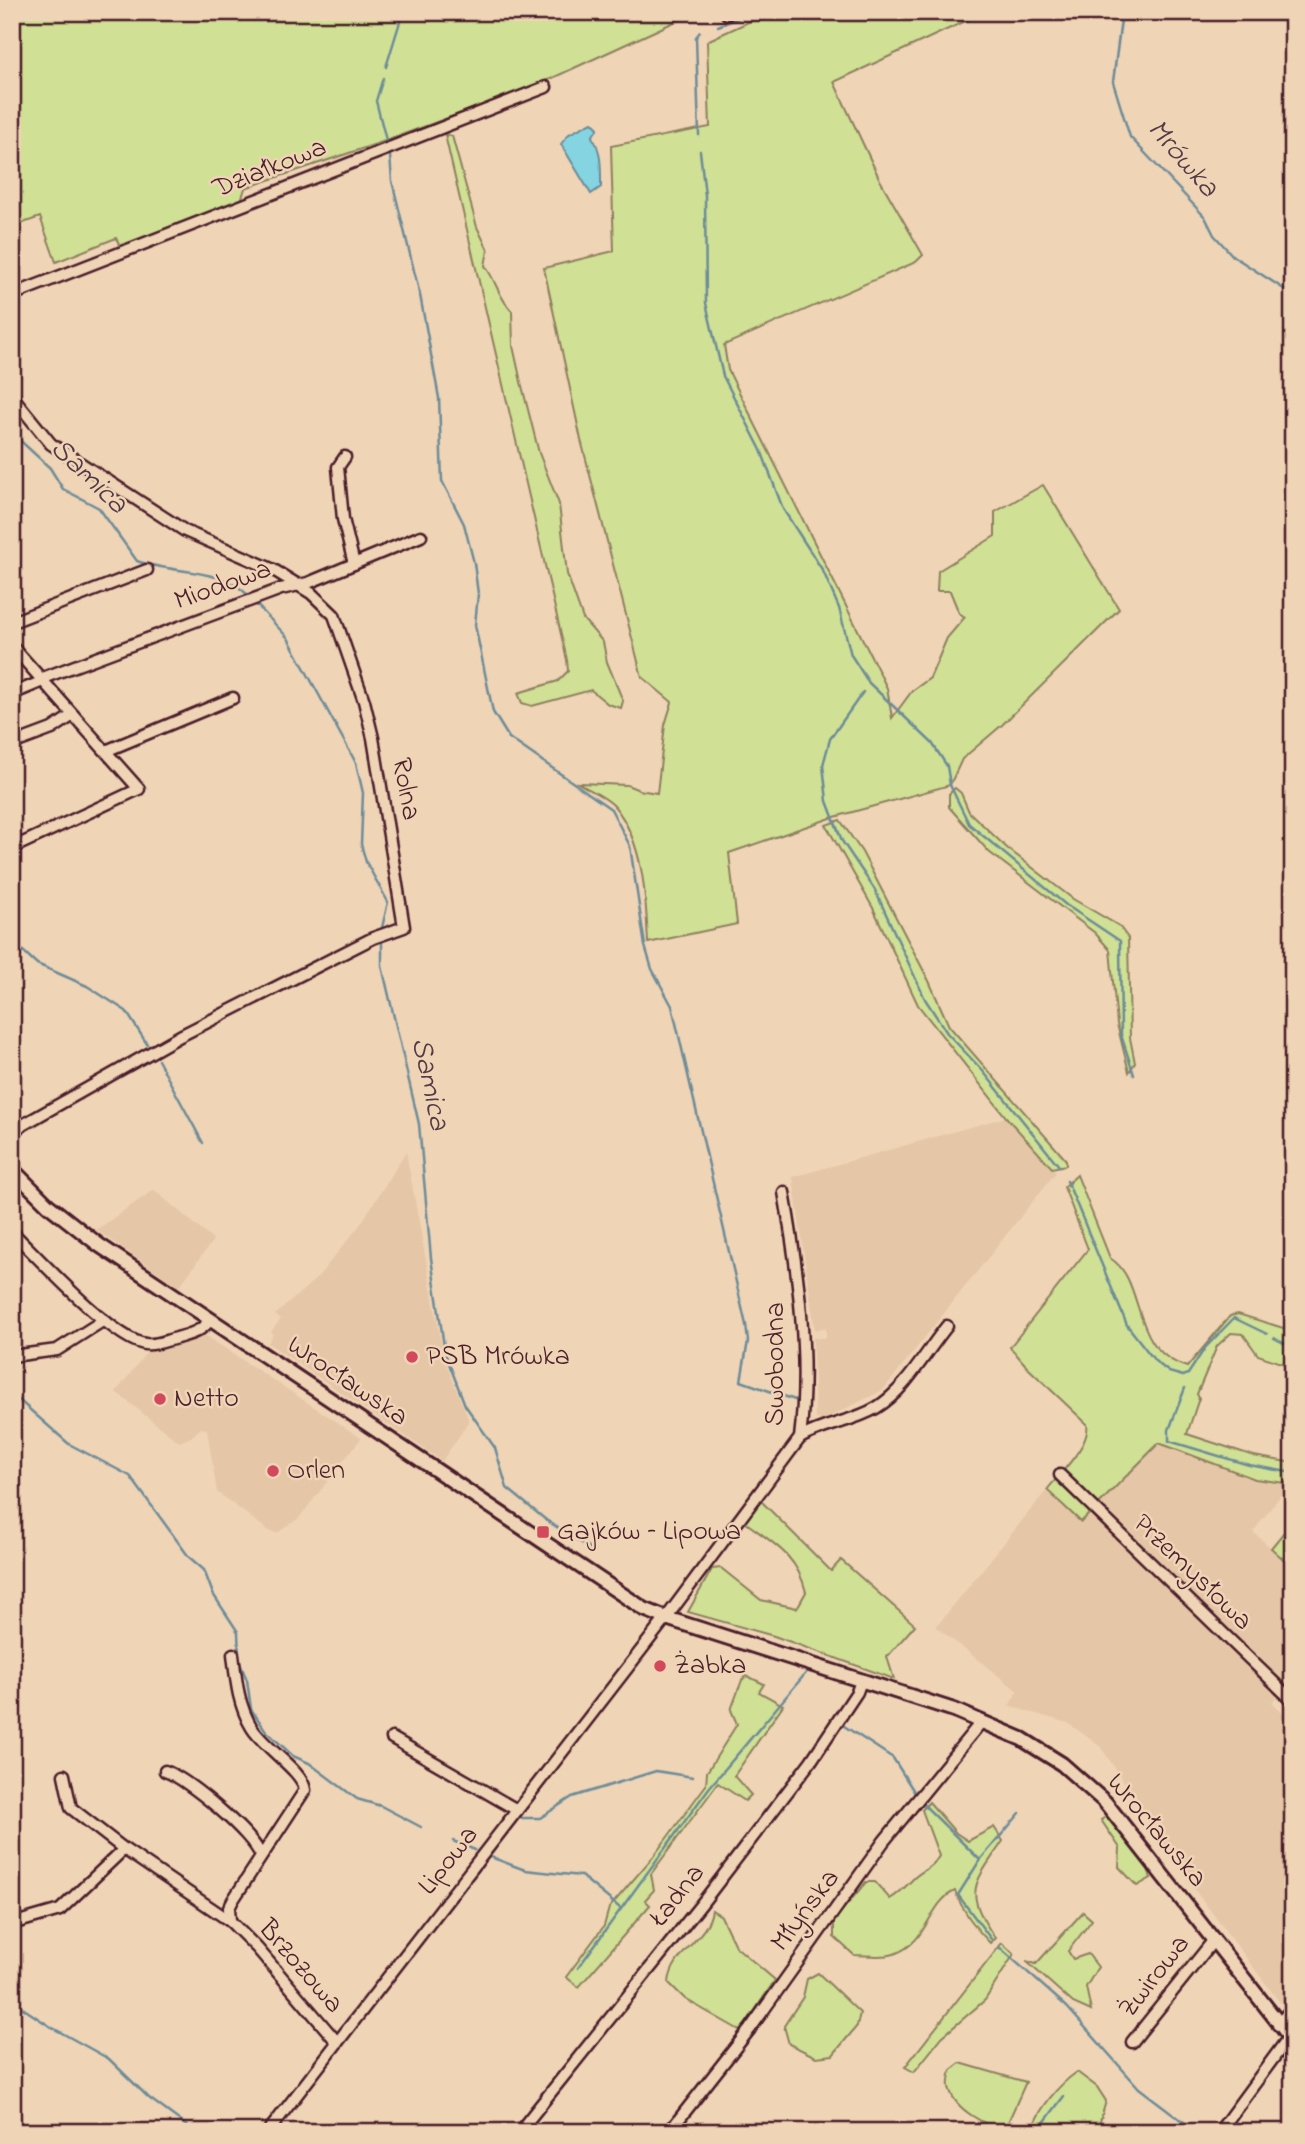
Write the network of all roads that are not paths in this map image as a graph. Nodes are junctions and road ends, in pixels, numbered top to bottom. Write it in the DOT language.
graph roads {
  1 [pos="546,87"];
  2 [pos="12,295"];
  3 [pos="12,396"];
  4 [pos="345,457"];
  5 [pos="421,536"];
  6 [pos="354,564"];
  7 [pos="146,570"];
  8 [pos="296,584"];
  9 [pos="12,622"];
  10 [pos="12,646"];
  11 [pos="41,680"];
  12 [pos="12,694"];
  13 [pos="233,698"];
  14 [pos="73,715"];
  15 [pos="12,744"];
  16 [pos="108,750"];
  17 [pos="12,848"];
  18 [pos="12,1131"];
  19 [pos="12,1169"];
  20 [pos="784,1192"];
  21 [pos="12,1232"];
  22 [pos="104,1320"];
  23 [pos="210,1321"];
  24 [pos="947,1326"];
  25 [pos="12,1356"];
  26 [pos="800,1438"];
  27 [pos="1060,1475"];
  28 [pos="666,1618"];
  29 [pos="233,1654"];
  30 [pos="861,1681"];
  31 [pos="1293,1702"];
  32 [pos="982,1721"];
  33 [pos="392,1738"];
  34 [pos="165,1771"];
  35 [pos="64,1775"];
  36 [pos="517,1810"];
  37 [pos="124,1849"];
  38 [pos="261,1856"];
  39 [pos="230,1921"];
  40 [pos="15,1923"];
  41 [pos="1213,1941"];
  42 [pos="1293,2007"];
  43 [pos="1278,2025"];
  44 [pos="1291,2039"];
  45 [pos="337,2042"];
  46 [pos="1132,2042"];
  47 [pos="268,2132"];
  48 [pos="519,2132"];
  49 [pos="669,2132"];
  50 [pos="1219,2132"];
  1 -- 2 [label="street, Działkowa"];
  3 -- 8 [label="street, Rolna"];
  4 -- 6 [label="street"];
  5 -- 6 [label="street, Miodowa"];
  6 -- 8 [label="street, Miodowa"];
  7 -- 9 [label="street"];
  8 -- 11 [label="street, Miodowa"];
  8 -- 18 [label="street, Rolna"];
  10 -- 11 [label="street"];
  11 -- 12 [label="street, Miodowa"];
  11 -- 14 [label="street"];
  13 -- 16 [label="street"];
  14 -- 15 [label="street"];
  14 -- 16 [label="street"];
  16 -- 17 [label="street"];
  19 -- 23 [label="main road, Wrocławska"];
  20 -- 26 [label="street, Swobodna"];
  21 -- 22 [label="street"];
  22 -- 23 [label="street"];
  22 -- 25 [label="street"];
  23 -- 28 [label="main road, Wrocławska"];
  24 -- 26 [label="street"];
  26 -- 28 [label="street, Swobodna"];
  27 -- 31 [label="street, Przemysłowa"];
  28 -- 30 [label="main road, Wrocławska"];
  28 -- 36 [label="street, Lipowa"];
  29 -- 38 [label="street"];
  30 -- 32 [label="main road, Wrocławska"];
  30 -- 48 [label="street, Ładna"];
  32 -- 41 [label="main road, Wrocławska"];
  32 -- 49 [label="street, Młyńska"];
  33 -- 36 [label="street"];
  34 -- 38 [label="street"];
  35 -- 37 [label="street, Brzozowa"];
  36 -- 45 [label="street, Lipowa"];
  37 -- 39 [label="street, Brzozowa"];
  37 -- 40 [label="street"];
  38 -- 39 [label="street"];
  39 -- 45 [label="street, Brzozowa"];
  41 -- 43 [label="main road, Wrocławska"];
  41 -- 46 [label="street, Żwirowa"];
  42 -- 43 [label="street"];
  43 -- 44 [label="main road, Wrocławska"];
  44 -- 50 [label="street"];
  45 -- 47 [label="street, Lipowa"];
}
